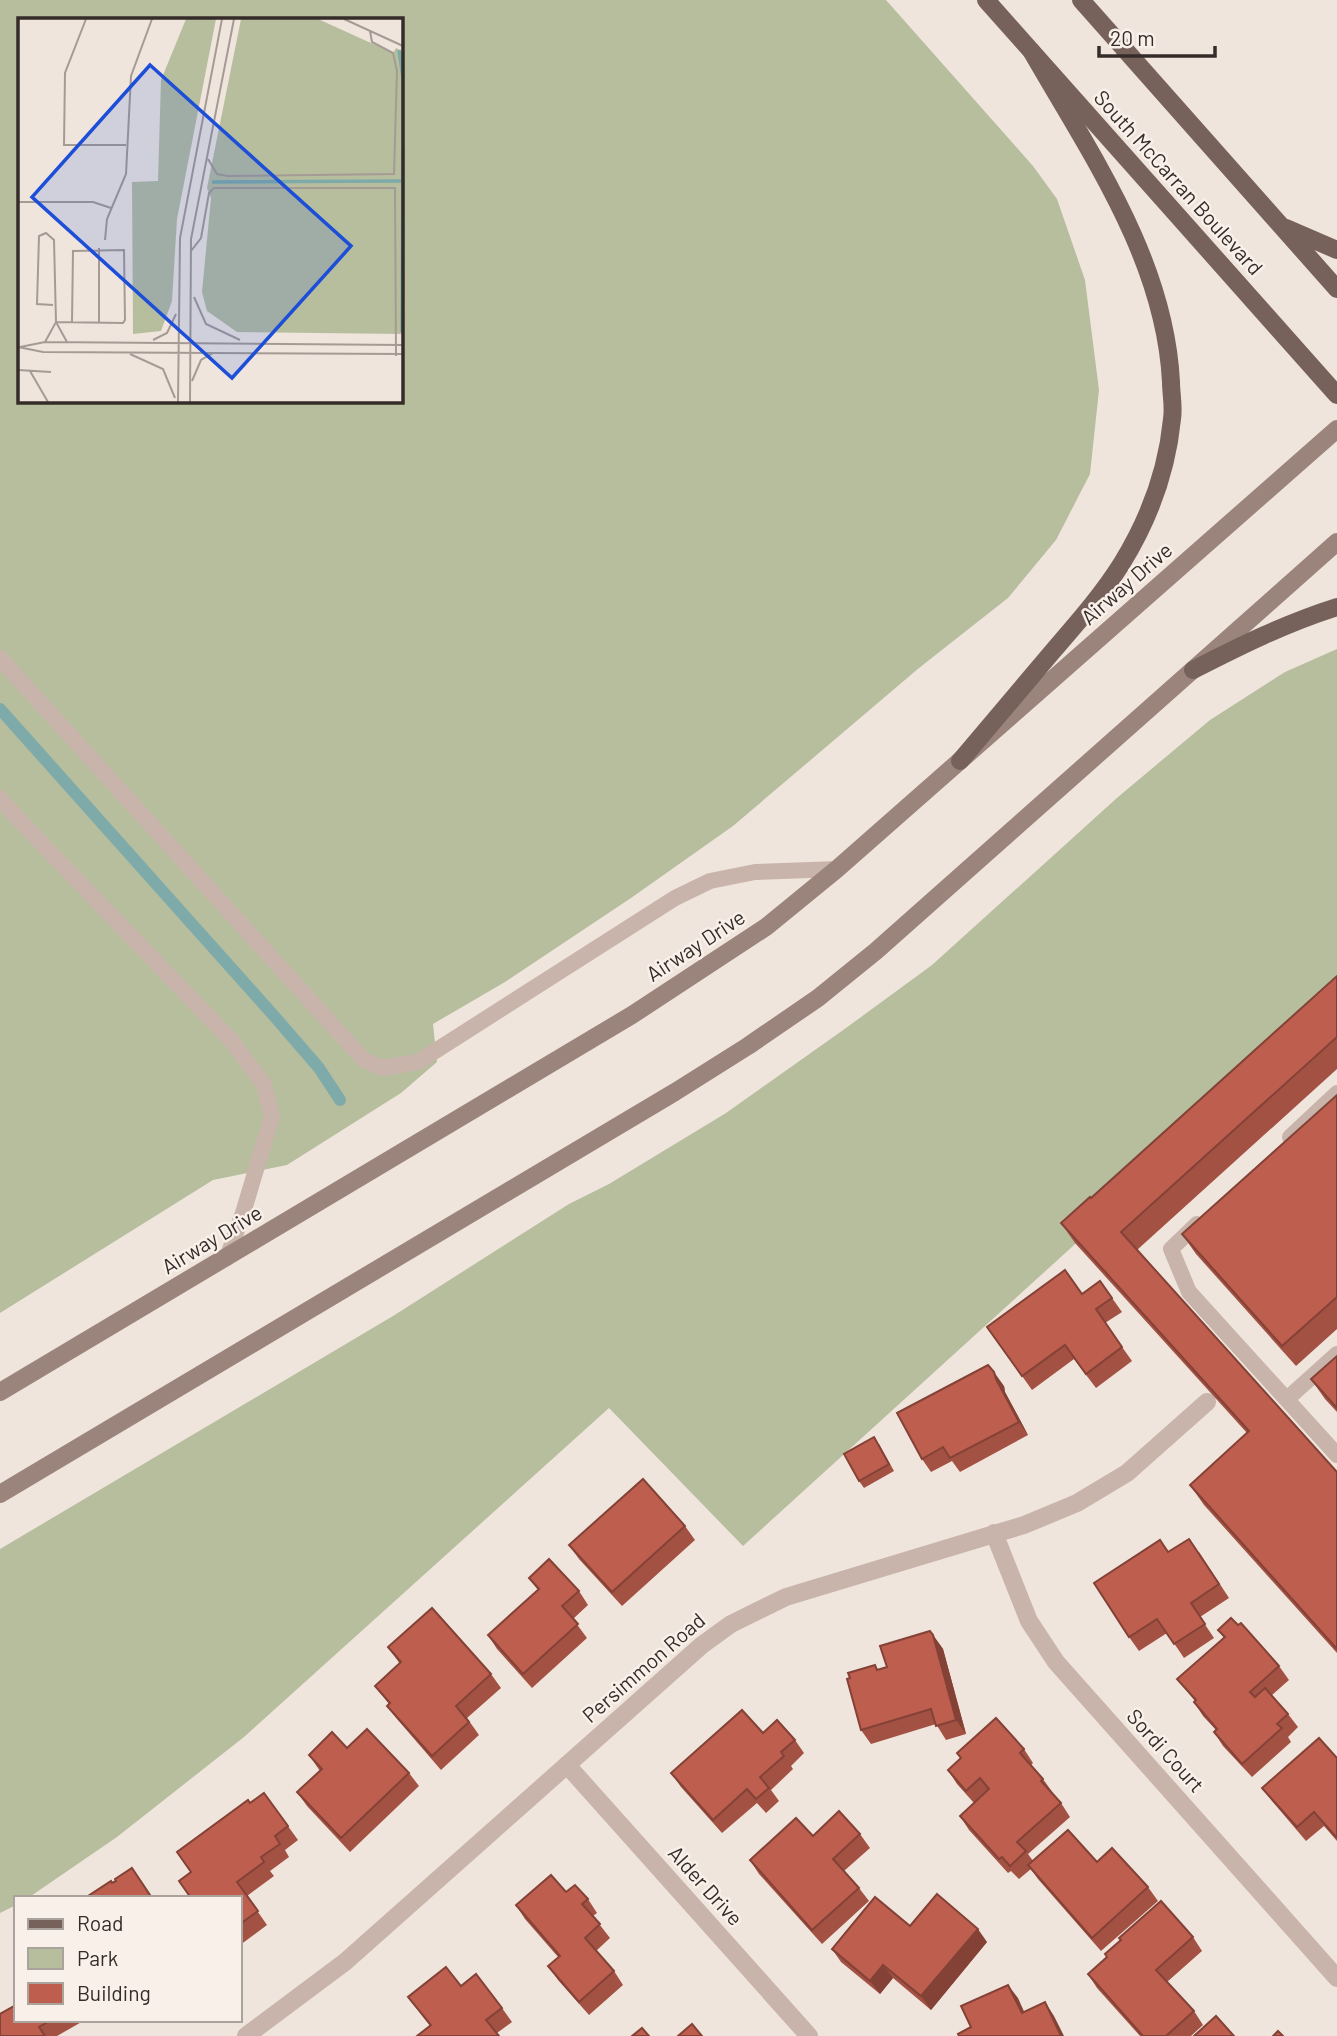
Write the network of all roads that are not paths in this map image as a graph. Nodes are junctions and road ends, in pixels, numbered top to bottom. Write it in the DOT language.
graph roads {
  1 [pos="986,0"];
  2 [pos="1081,0"];
  3 [pos="1032,52"];
  4 [pos="1282,226"];
  5 [pos="1337,250"];
  6 [pos="1337,289"];
  7 [pos="1337,395"];
  8 [pos="1337,429"];
  9 [pos="1337,542"];
  10 [pos="1337,607"];
  11 [pos="0,658"];
  12 [pos="1193,670"];
  13 [pos="961,761"];
  14 [pos="0,798"];
  15 [pos="837,869"];
  16 [pos="1337,1093"];
  17 [pos="1278,1149"];
  18 [pos="1210,1213"];
  19 [pos="227,1258"];
  20 [pos="1337,1354"];
  21 [pos="0,1392"];
  22 [pos="1287,1399"];
  23 [pos="1207,1402"];
  24 [pos="1337,1455"];
  25 [pos="0,1494"];
  26 [pos="994,1533"];
  27 [pos="567,1765"];
  28 [pos="1337,1978"];
  29 [pos="246,2036"];
  30 [pos="809,2036"];
  1 -- 3 [label="main road, South McCarran Boulevard"];
  2 -- 4 [label="main road"];
  3 -- 7 [label="main road, South McCarran Boulevard"];
  3 -- 13 [label="main road"];
  4 -- 5 [label="main road"];
  4 -- 6 [label="main road"];
  8 -- 13 [label="main road, Airway Drive"];
  9 -- 12 [label="main road"];
  10 -- 12 [label="main road"];
  11 -- 15 [label="lane"];
  12 -- 25 [label="main road"];
  13 -- 15 [label="main road, Airway Drive"];
  14 -- 19 [label="lane"];
  15 -- 19 [label="main road, Airway Drive"];
  16 -- 17 [label="lane"];
  18 -- 22 [label="lane"];
  19 -- 21 [label="main road, Airway Drive"];
  20 -- 22 [label="lane"];
  22 -- 24 [label="lane"];
  23 -- 26 [label="street, Persimmon Road"];
  26 -- 27 [label="street, Persimmon Road"];
  26 -- 28 [label="street, Sordi Court"];
  27 -- 29 [label="street, Persimmon Road"];
  27 -- 30 [label="street, Alder Drive"];
}
